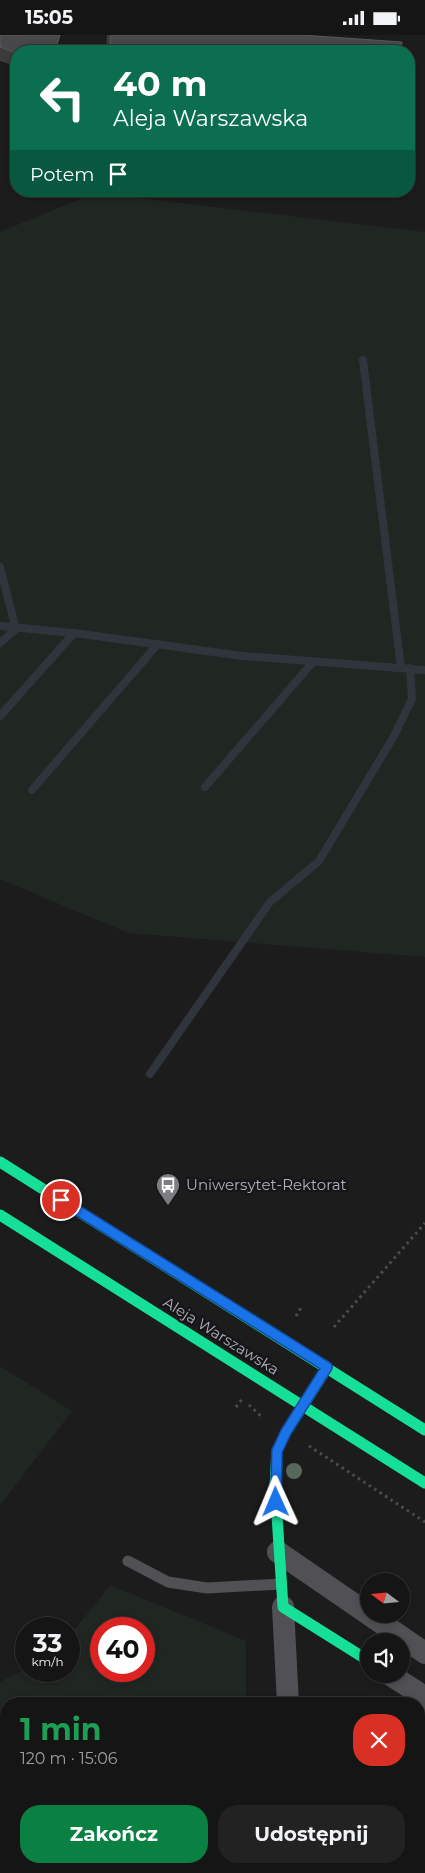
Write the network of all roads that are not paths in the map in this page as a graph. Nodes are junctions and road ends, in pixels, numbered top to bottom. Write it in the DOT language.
graph roads {
  1 [pos="0,1162"];
  2 [pos="0,1215"];
  3 [pos="327,1367"];
  4 [pos="302,1405"];
  5 [pos="425,1430"];
  6 [pos="425,1483"];
  7 [pos="278,1552"];
  8 [pos="128,1561"];
  9 [pos="282,1584"];
  10 [pos="283,1607"];
  11 [pos="425,1653"];
  12 [pos="360,1655"];
  13 [pos="403,1683"];
  14 [pos="288,1697"];
  15 [pos="421,1697"];
  1 -- 3 [label="main road, Aleja Warszawska"];
  2 -- 4 [label="main road, Aleja Warszawska"];
  3 -- 4 [label="main road"];
  3 -- 5 [label="main road, Aleja Warszawska"];
  4 -- 6 [label="main road, Aleja Warszawska"];
  4 -- 7 [label="main road"];
  7 -- 9 [label="main road"];
  7 -- 11 [label="street"];
  8 -- 9 [label="lane"];
  9 -- 10 [label="main road"];
  10 -- 12 [label="main road"];
  10 -- 14 [label="street"];
  13 -- 15 [label="street"];
}
